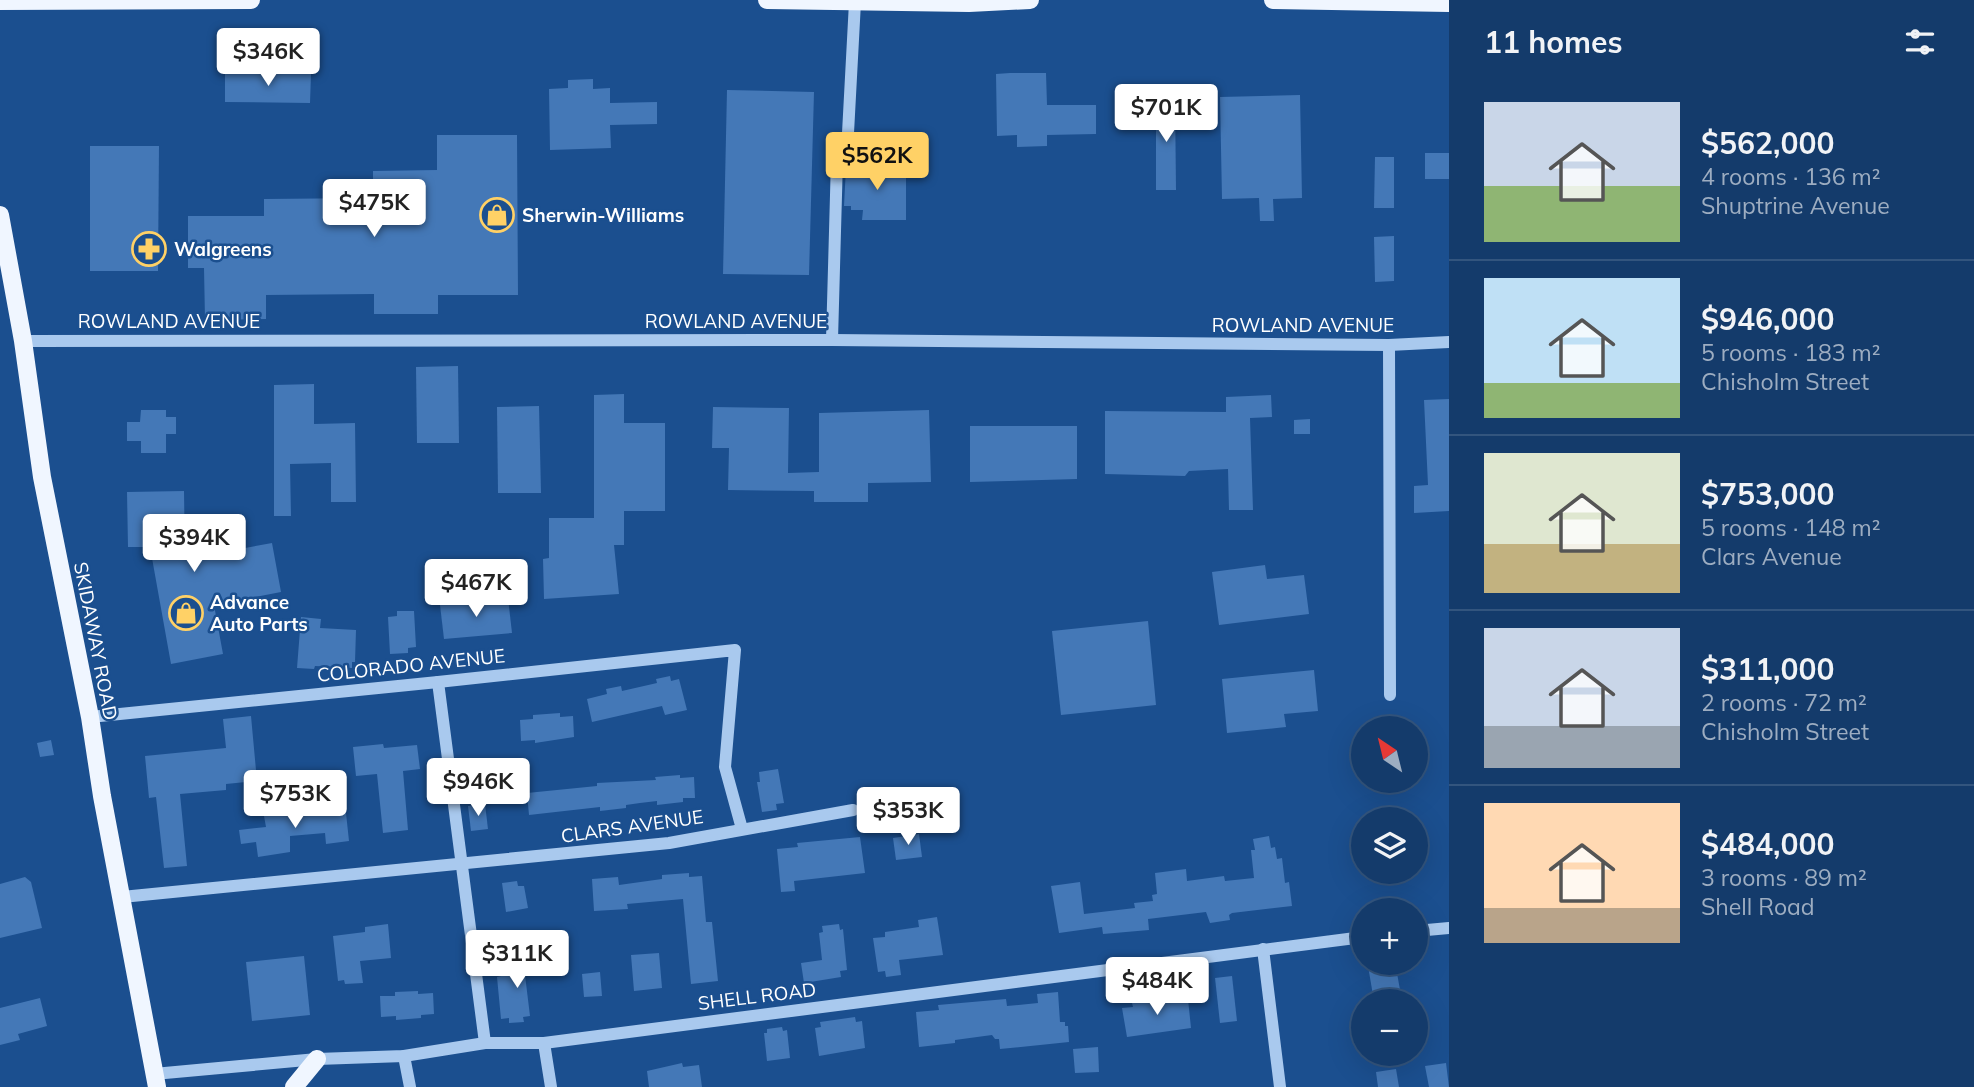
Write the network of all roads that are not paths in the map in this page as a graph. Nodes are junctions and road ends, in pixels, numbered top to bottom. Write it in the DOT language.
graph roads {
  1 [pos="251,0"];
  2 [pos="767,0"];
  3 [pos="1030,0"];
  4 [pos="1273,0"];
  5 [pos="0,1"];
  6 [pos="856,2"];
  7 [pos="1449,3"];
  8 [pos="0,215"];
  9 [pos="832,340"];
  10 [pos="23,341"];
  11 [pos="1449,342"];
  12 [pos="1389,345"];
  13 [pos="438,682"];
  14 [pos="1390,695"];
  15 [pos="90,717"];
  16 [pos="852,810"];
  17 [pos="742,829"];
  18 [pos="462,865"];
  19 [pos="122,897"];
  20 [pos="1449,928"];
  21 [pos="1428,930"];
  22 [pos="1351,938"];
  23 [pos="1263,949"];
  24 [pos="485,1043"];
  25 [pos="544,1043"];
  26 [pos="404,1056"];
  27 [pos="317,1059"];
  28 [pos="155,1080"];
  29 [pos="294,1087"];
  30 [pos="410,1087"];
  31 [pos="551,1087"];
  32 [pos="1280,1087"];
  1 -- 5 [label="main road"];
  2 -- 6 [label="main road"];
  3 -- 6 [label="main road"];
  4 -- 7 [label="main road"];
  6 -- 9 [label="street"];
  8 -- 10 [label="main road, SKIDAWAY ROAD"];
  9 -- 10 [label="street, ROWLAND AVENUE"];
  9 -- 12 [label="street, ROWLAND AVENUE"];
  10 -- 15 [label="main road, SKIDAWAY ROAD"];
  11 -- 12 [label="street, ROWLAND AVENUE"];
  12 -- 14 [label="street"];
  13 -- 15 [label="street, COLORADO AVENUE"];
  13 -- 17 [label="street, COLORADO AVENUE"];
  13 -- 18 [label="street"];
  15 -- 19 [label="main road, SKIDAWAY ROAD"];
  16 -- 17 [label="street, CLARS AVENUE"];
  17 -- 18 [label="street, CLARS AVENUE"];
  18 -- 19 [label="street, CLARS AVENUE"];
  18 -- 24 [label="street"];
  19 -- 28 [label="main road, SKIDAWAY ROAD"];
  20 -- 21 [label="street"];
  22 -- 23 [label="street, SHELL ROAD"];
  23 -- 25 [label="street, SHELL ROAD"];
  23 -- 32 [label="street"];
  24 -- 25 [label="street, SHELL ROAD"];
  24 -- 26 [label="street, SHELL ROAD"];
  25 -- 31 [label="street"];
  26 -- 27 [label="street, SHELL ROAD"];
  26 -- 30 [label="street"];
  27 -- 28 [label="street, SHELL ROAD"];
  27 -- 29 [label="main road"];
}
